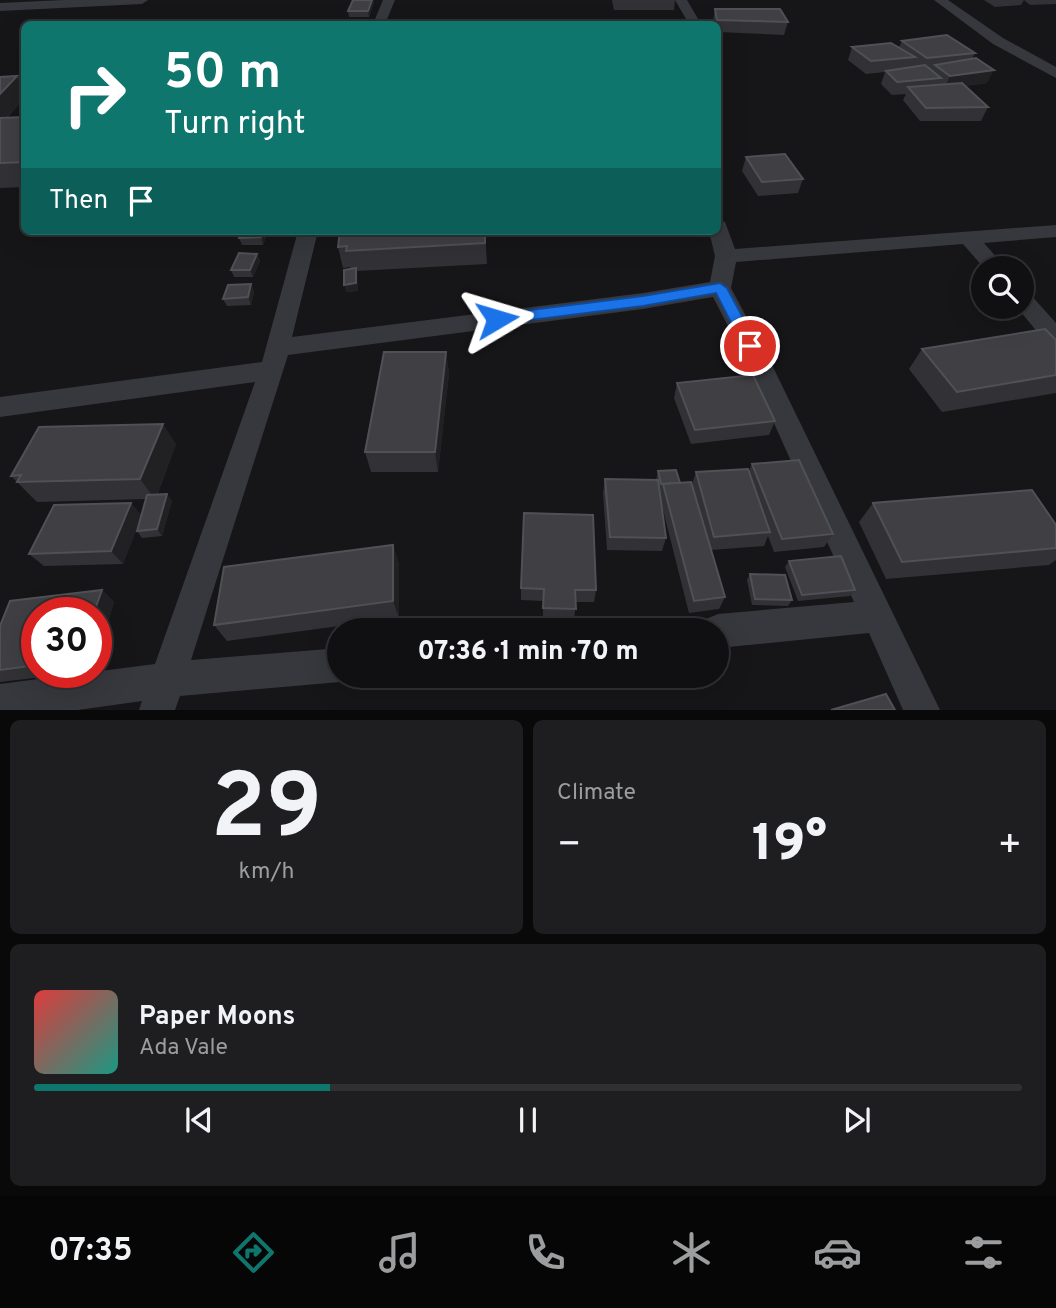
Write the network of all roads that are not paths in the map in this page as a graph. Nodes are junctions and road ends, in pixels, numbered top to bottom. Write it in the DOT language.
graph roads {
  1 [pos="142,0"];
  2 [pos="388,0"];
  3 [pos="681,0"];
  4 [pos="940,0"];
  5 [pos="0,7"];
  6 [pos="380,21"];
  7 [pos="693,21"];
  8 [pos="1056,73"];
  9 [pos="21,81"];
  10 [pos="0,82"];
  11 [pos="1056,231"];
  12 [pos="307,235"];
  13 [pos="720,235"];
  14 [pos="968,237"];
  15 [pos="726,256"];
  16 [pos="985,256"];
  17 [pos="720,288"];
  18 [pos="1034,313"];
  19 [pos="1056,338"];
  20 [pos="275,359"];
  21 [pos="0,407"];
  22 [pos="879,616"];
  23 [pos="729,630"];
  24 [pos="327,667"];
  25 [pos="162,695"];
  26 [pos="0,702"];
  27 [pos="922,709"];
  1 -- 5 [label="street"];
  2 -- 6 [label="street"];
  3 -- 7 [label="street"];
  4 -- 8 [label="street"];
  9 -- 10 [label="street"];
  11 -- 14 [label="street"];
  12 -- 20 [label="street"];
  13 -- 15 [label="street"];
  14 -- 15 [label="street"];
  14 -- 16 [label="street"];
  15 -- 17 [label="street"];
  17 -- 20 [label="street"];
  17 -- 22 [label="street"];
  18 -- 19 [label="street"];
  20 -- 21 [label="street"];
  20 -- 25 [label="street"];
  22 -- 23 [label="street"];
  22 -- 27 [label="street"];
  24 -- 25 [label="street"];
  25 -- 26 [label="street"];
}
